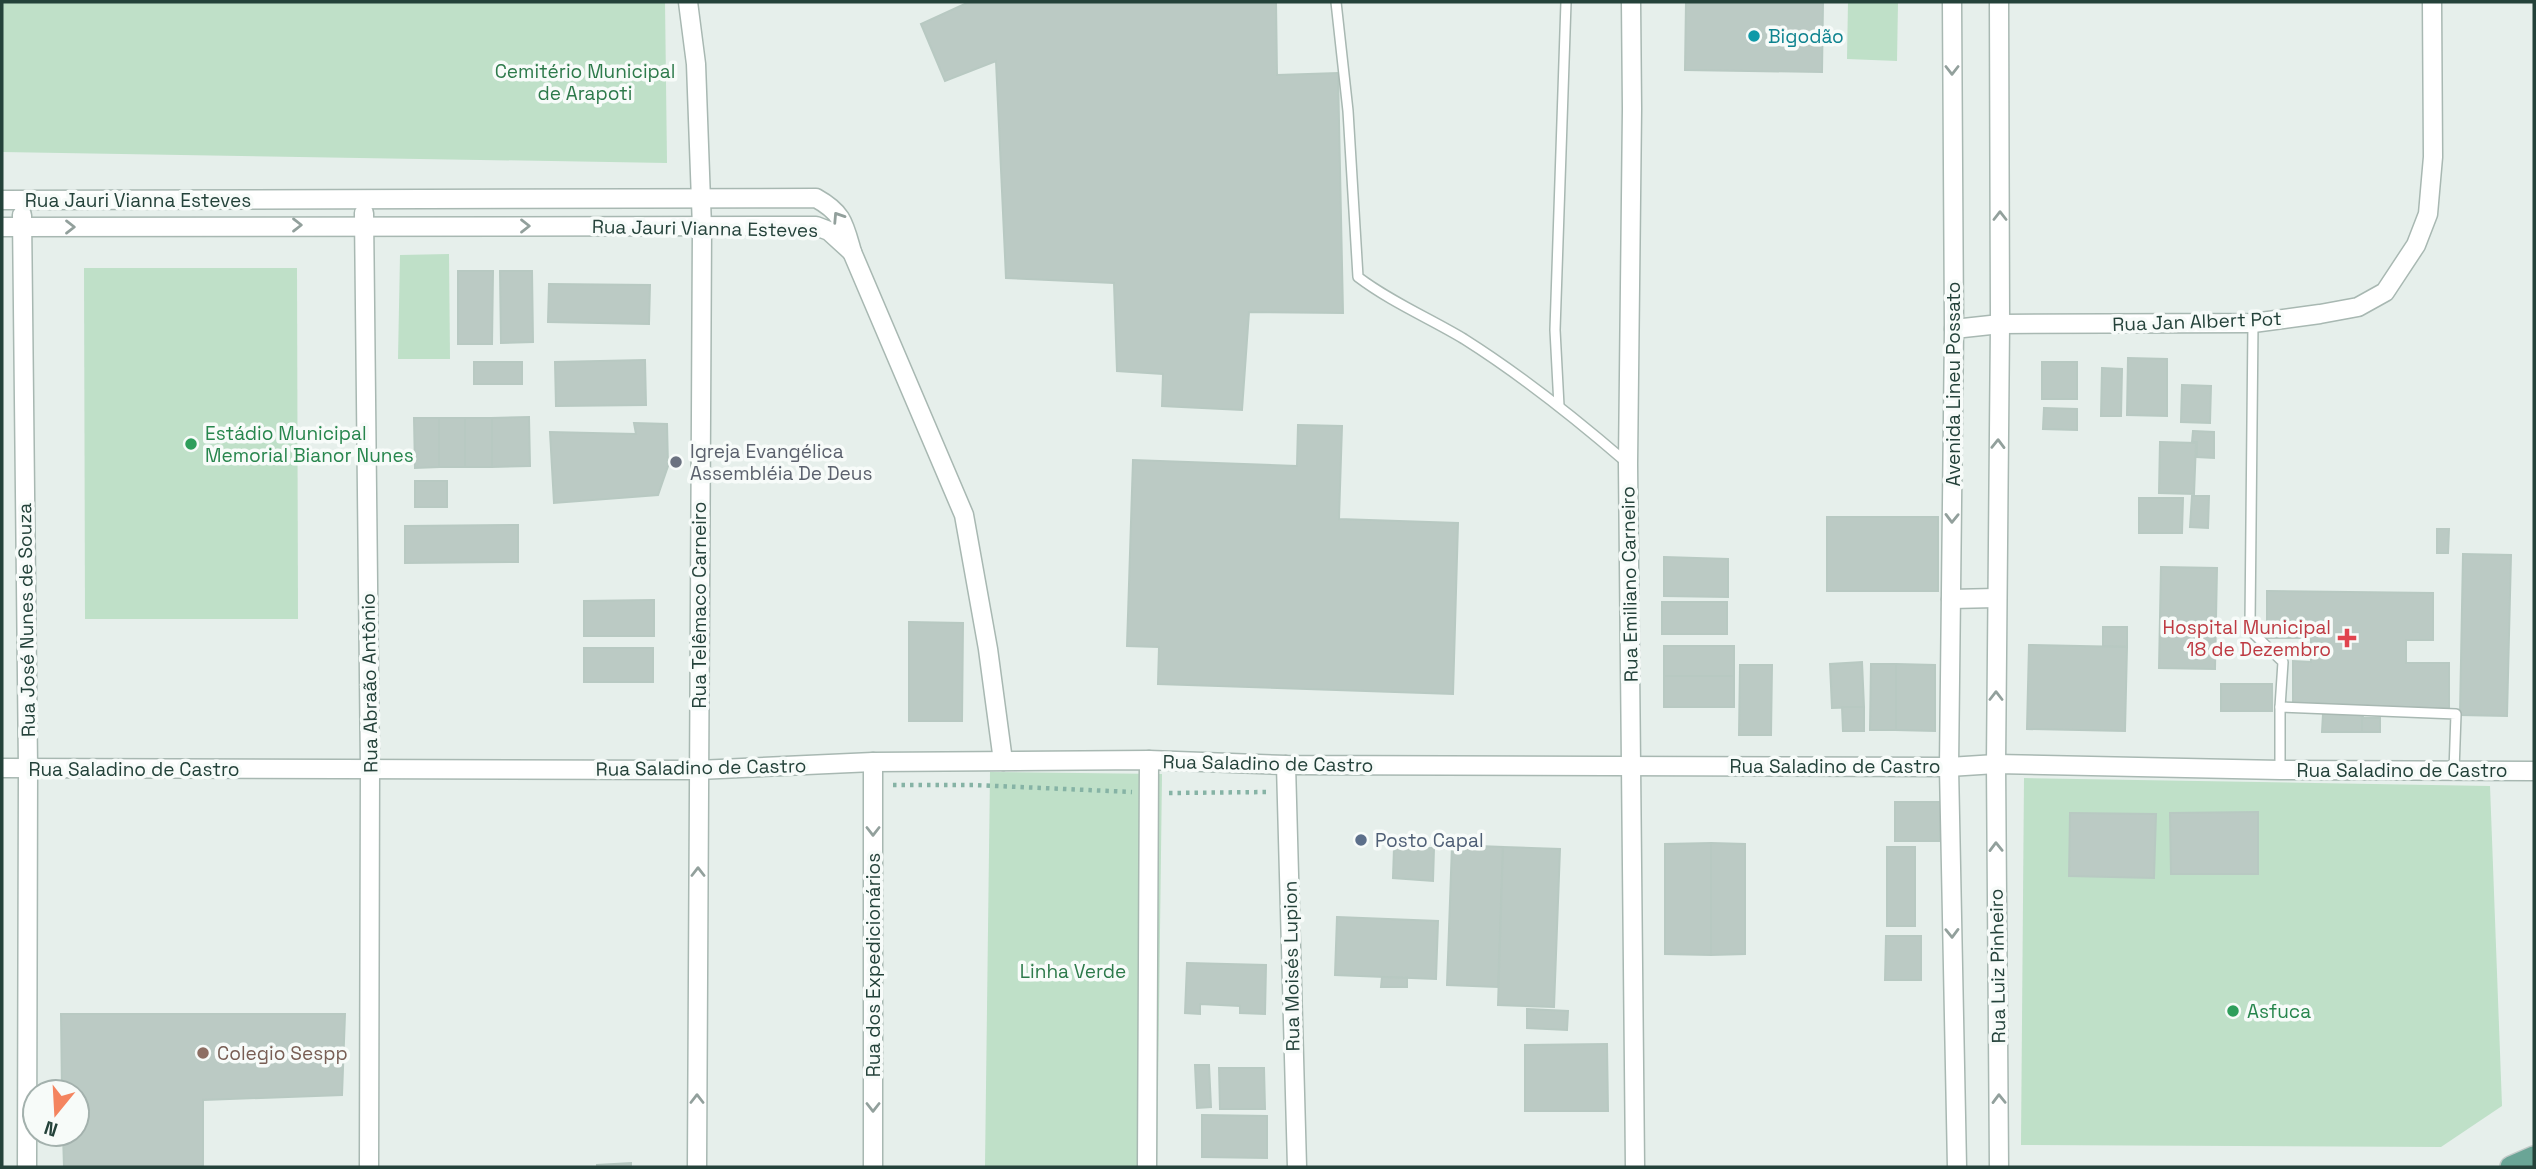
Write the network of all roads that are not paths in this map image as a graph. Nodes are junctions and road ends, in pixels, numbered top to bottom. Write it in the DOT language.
graph roads {
  1 [pos="688,2"];
  2 [pos="1336,2"];
  3 [pos="1566,2"];
  4 [pos="1631,2"];
  5 [pos="1952,2"];
  6 [pos="1999,2"];
  7 [pos="2432,2"];
  8 [pos="701,197"];
  9 [pos="2,200"];
  10 [pos="23,200"];
  11 [pos="364,200"];
  12 [pos="364,225"];
  13 [pos="2,227"];
  14 [pos="22,227"];
  15 [pos="702,228"];
  16 [pos="852,252"];
  17 [pos="2253,323"];
  18 [pos="2000,324"];
  19 [pos="1954,329"];
  20 [pos="1559,406"];
  21 [pos="1628,464"];
  22 [pos="1996,598"];
  23 [pos="1951,599"];
  24 [pos="2280,707"];
  25 [pos="1149,760"];
  26 [pos="1003,761"];
  27 [pos="873,762"];
  28 [pos="1996,764"];
  29 [pos="1286,765"];
  30 [pos="1631,765"];
  31 [pos="1949,767"];
  32 [pos="2,768"];
  33 [pos="28,768"];
  34 [pos="370,769"];
  35 [pos="2280,770"];
  36 [pos="698,771"];
  37 [pos="2454,771"];
  38 [pos="2534,771"];
  39 [pos="2534,1157"];
  40 [pos="27,1167"];
  41 [pos="369,1167"];
  42 [pos="697,1167"];
  43 [pos="873,1167"];
  44 [pos="1147,1167"];
  45 [pos="1297,1167"];
  46 [pos="1635,1167"];
  47 [pos="1957,1167"];
  48 [pos="1999,1167"];
  49 [pos="2511,1167"];
  1 -- 8 [label="street, Rua Telêmaco Carneiro"];
  2 -- 20 [label="lane"];
  3 -- 20 [label="lane"];
  4 -- 21 [label="street, Rua Emiliano Carneiro"];
  5 -- 19 [label="street, Avenida Lineu Possato, one-way"];
  18 -- 6 [label="street, one-way"];
  7 -- 17 [label="street, Rua Jan Albert Pot"];
  8 -- 11 [label="street, Rua Jauri Vianna Esteves"];
  8 -- 15 [label="street, Rua Telêmaco Carneiro"];
  16 -- 8 [label="street, Rua Jauri Vianna Esteves, one-way"];
  9 -- 10 [label="street, Rua Jauri Vianna Esteves"];
  10 -- 11 [label="street, Rua Jauri Vianna Esteves"];
  10 -- 14 [label="street, Rua José Nunes de Souza"];
  11 -- 12 [label="street, Rua Abraão Antônio"];
  14 -- 12 [label="street, Rua Jauri Vianna Esteves, one-way"];
  12 -- 15 [label="street, Rua Jauri Vianna Esteves, one-way"];
  12 -- 34 [label="street, Rua Abraão Antônio"];
  13 -- 14 [label="street, Rua Jauri Vianna Esteves"];
  14 -- 33 [label="street, Rua José Nunes de Souza"];
  15 -- 16 [label="street, Rua Jauri Vianna Esteves"];
  15 -- 36 [label="street, Rua Telêmaco Carneiro"];
  16 -- 26 [label="street"];
  17 -- 18 [label="street, Rua Jan Albert Pot"];
  17 -- 24 [label="lane"];
  18 -- 19 [label="street, Rua Jan Albert Pot"];
  22 -- 18 [label="street, one-way"];
  19 -- 23 [label="street, Avenida Lineu Possato, one-way"];
  20 -- 21 [label="lane"];
  21 -- 30 [label="street, Rua Emiliano Carneiro"];
  22 -- 23 [label="street"];
  28 -- 22 [label="street, one-way"];
  23 -- 31 [label="street, Avenida Lineu Possato"];
  24 -- 35 [label="lane"];
  24 -- 37 [label="lane"];
  25 -- 26 [label="street, Rua Saladino de Castro"];
  25 -- 29 [label="street, Rua Saladino de Castro"];
  25 -- 44 [label="street"];
  26 -- 27 [label="street, Rua Saladino de Castro"];
  27 -- 36 [label="street, Rua Saladino de Castro"];
  27 -- 43 [label="street, Rua dos Expedicionários, one-way"];
  28 -- 31 [label="street, Rua Saladino de Castro"];
  28 -- 35 [label="street, Rua Saladino de Castro"];
  48 -- 28 [label="street, Rua Luiz Pinheiro, one-way"];
  29 -- 30 [label="street, Rua Saladino de Castro"];
  29 -- 45 [label="street, Rua Moisés Lupion"];
  30 -- 31 [label="street, Rua Saladino de Castro"];
  30 -- 46 [label="street, Rua Emiliano Carneiro"];
  31 -- 47 [label="street, one-way"];
  32 -- 33 [label="street, Rua Saladino de Castro"];
  33 -- 34 [label="street, Rua Saladino de Castro"];
  33 -- 40 [label="street, Rua José Nunes de Souza"];
  34 -- 36 [label="street, Rua Saladino de Castro"];
  34 -- 41 [label="street, Rua Abraão Antônio"];
  35 -- 37 [label="street, Rua Saladino de Castro"];
  42 -- 36 [label="street, Rua Telêmaco Carneiro, one-way"];
  37 -- 38 [label="street, Rua Saladino de Castro"];
  39 -- 49 [label="main road"];
}
